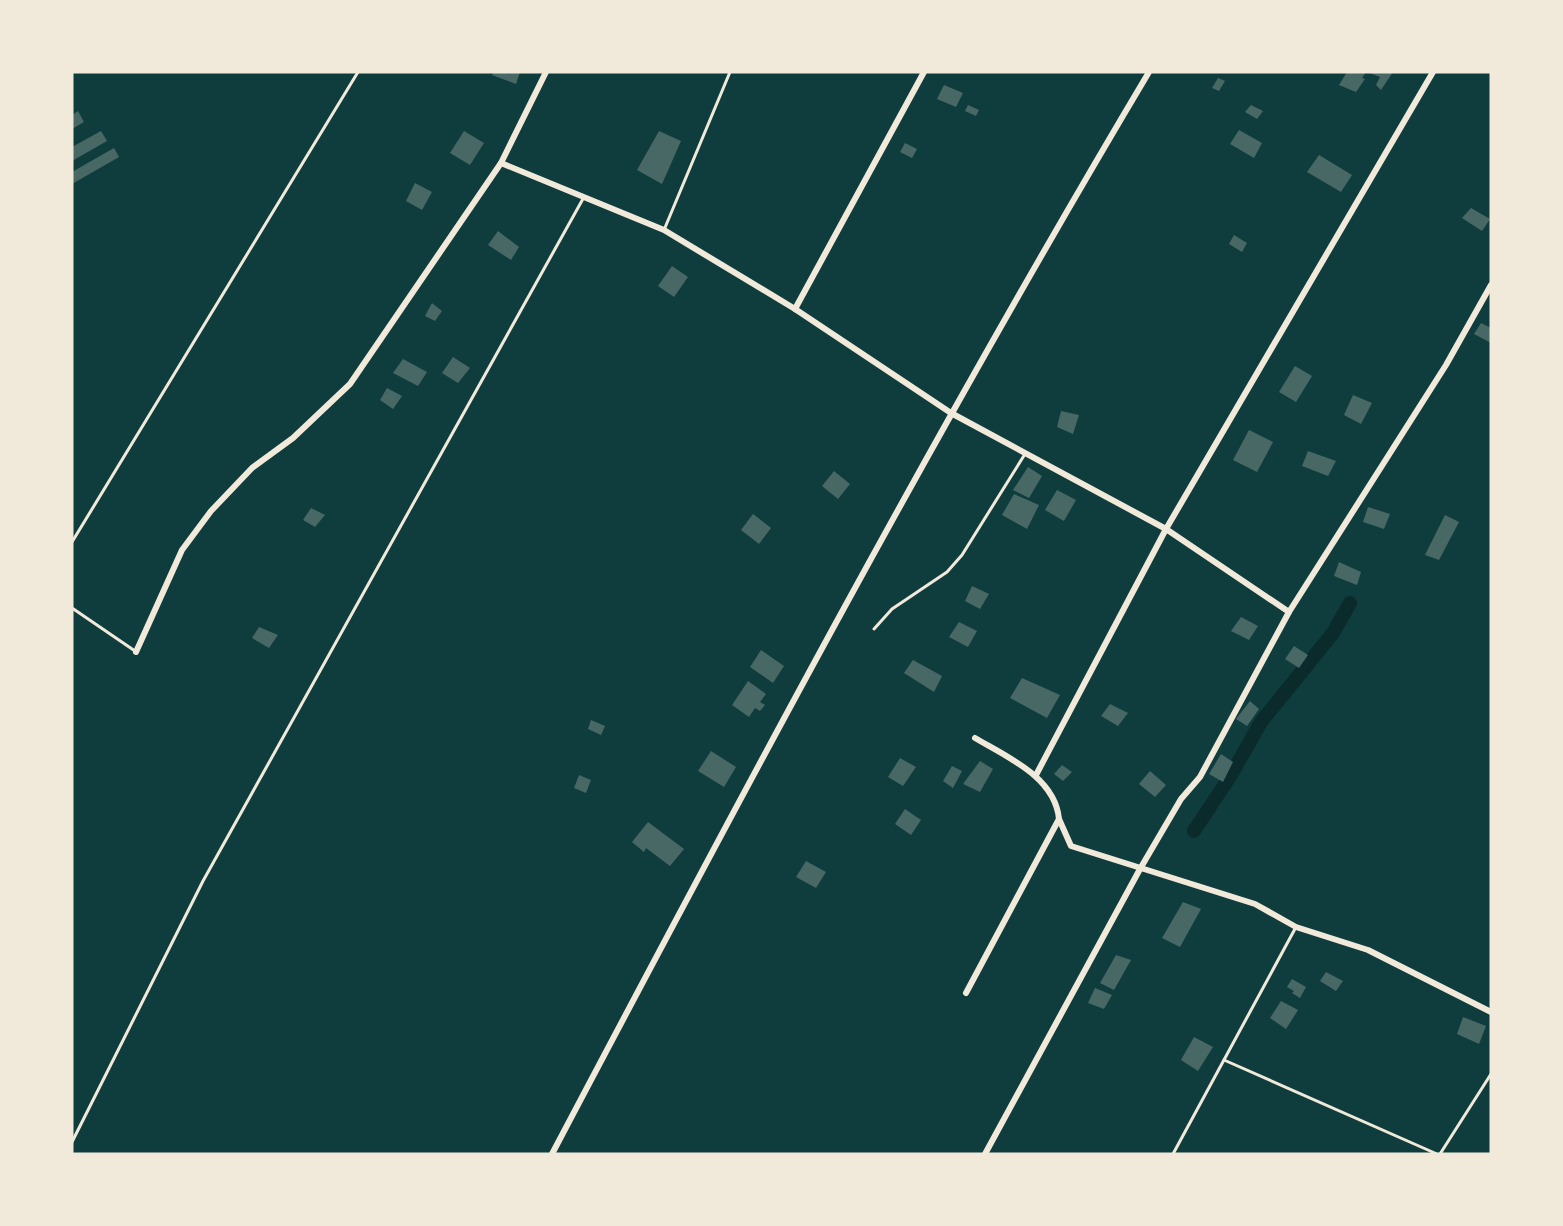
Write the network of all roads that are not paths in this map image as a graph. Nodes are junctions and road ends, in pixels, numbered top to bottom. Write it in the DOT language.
graph roads {
  1 [pos="358,72"];
  2 [pos="546,72"];
  3 [pos="730,72"];
  4 [pos="924,72"];
  5 [pos="1149,72"];
  6 [pos="1433,72"];
  7 [pos="501,163"];
  8 [pos="584,197"];
  9 [pos="664,230"];
  10 [pos="1491,285"];
  11 [pos="795,309"];
  12 [pos="951,413"];
  13 [pos="1026,452"];
  14 [pos="1166,529"];
  15 [pos="72,542"];
  16 [pos="72,608"];
  17 [pos="1289,612"];
  18 [pos="874,629"];
  19 [pos="136,652"];
  20 [pos="975,738"];
  21 [pos="1036,775"];
  22 [pos="1059,819"];
  23 [pos="1140,869"];
  24 [pos="1296,927"];
  25 [pos="966,993"];
  26 [pos="1491,1012"];
  27 [pos="1224,1060"];
  28 [pos="1491,1074"];
  29 [pos="72,1142"];
  30 [pos="552,1154"];
  31 [pos="985,1154"];
  32 [pos="1173,1154"];
  33 [pos="1438,1154"];
  1 -- 15 [label="lane"];
  2 -- 7 [label="street"];
  3 -- 9 [label="lane"];
  4 -- 11 [label="street"];
  5 -- 12 [label="street"];
  6 -- 14 [label="street"];
  7 -- 8 [label="street"];
  7 -- 19 [label="street"];
  8 -- 9 [label="street"];
  8 -- 29 [label="lane"];
  9 -- 11 [label="street"];
  10 -- 17 [label="street"];
  11 -- 12 [label="street"];
  12 -- 13 [label="street"];
  12 -- 30 [label="street"];
  13 -- 14 [label="street"];
  13 -- 18 [label="lane"];
  14 -- 17 [label="street"];
  14 -- 21 [label="street"];
  16 -- 19 [label="lane"];
  17 -- 23 [label="street"];
  20 -- 21 [label="street"];
  21 -- 22 [label="street"];
  22 -- 23 [label="street"];
  22 -- 25 [label="street"];
  23 -- 24 [label="street"];
  23 -- 31 [label="street"];
  24 -- 26 [label="street"];
  24 -- 27 [label="lane"];
  27 -- 32 [label="lane"];
  27 -- 33 [label="lane"];
  28 -- 33 [label="lane"];
}
